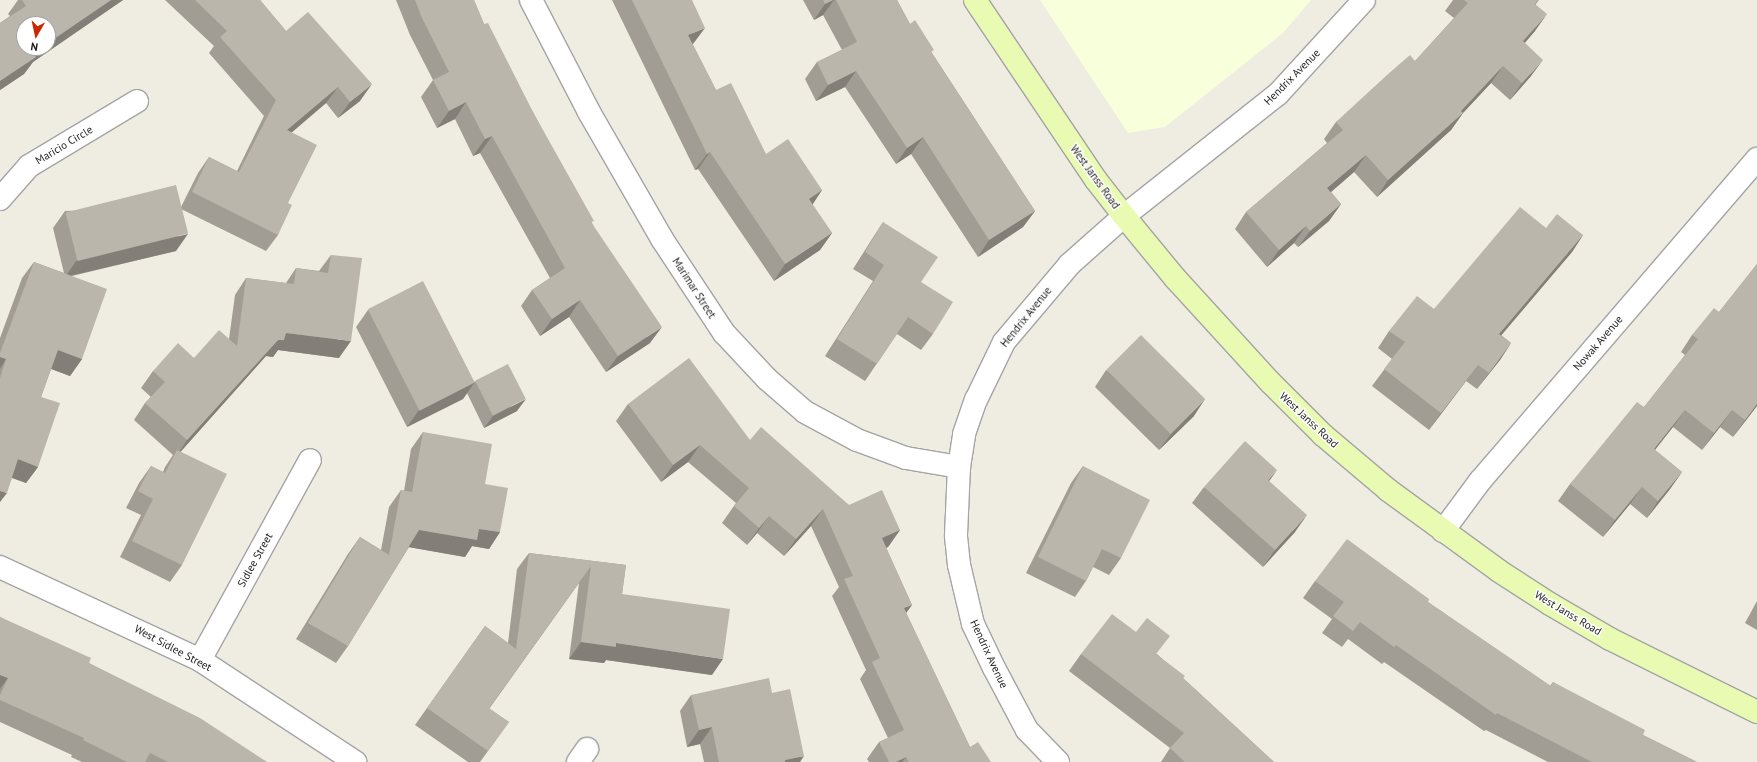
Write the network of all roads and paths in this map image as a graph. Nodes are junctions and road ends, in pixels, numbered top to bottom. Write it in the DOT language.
graph roads {
  1 [pos="531,0"];
  2 [pos="975,0"];
  3 [pos="1364,0"];
  4 [pos="136,101"];
  5 [pos="1757,159"];
  6 [pos="0,199"];
  7 [pos="1124,216"];
  8 [pos="310,460"];
  9 [pos="959,467"];
  10 [pos="1443,531"];
  11 [pos="0,567"];
  12 [pos="200,660"];
  13 [pos="1757,712"];
  14 [pos="355,762"];
  15 [pos="1058,762"];
  1 -- 9 [label="street, Marimar Street"];
  2 -- 7 [label="main road, West Janss Road"];
  3 -- 7 [label="street, Hendrix Avenue"];
  4 -- 6 [label="street, Maricio Circle"];
  5 -- 10 [label="street, Nowak Avenue"];
  7 -- 9 [label="street, Hendrix Avenue"];
  7 -- 10 [label="main road, West Janss Road"];
  8 -- 12 [label="street, Sidlee Street"];
  9 -- 15 [label="street, Hendrix Avenue"];
  10 -- 13 [label="main road, West Janss Road"];
  11 -- 12 [label="street, West Sidlee Street"];
  12 -- 14 [label="street, West Sidlee Street"];
}
